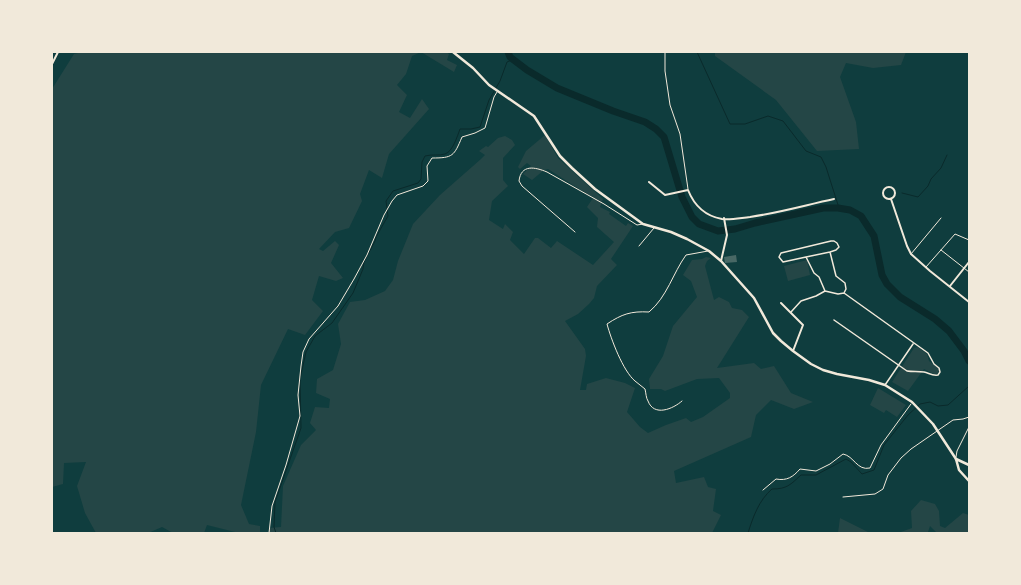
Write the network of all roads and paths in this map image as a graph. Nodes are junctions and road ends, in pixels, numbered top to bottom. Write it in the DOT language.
graph roads {
  1 [pos="58,52"];
  2 [pos="453,52"];
  3 [pos="665,52"];
  4 [pos="52,64"];
  5 [pos="496,90"];
  6 [pos="649,182"];
  7 [pos="688,190"];
  8 [pos="834,198"];
  9 [pos="891,199"];
  10 [pos="941,218"];
  11 [pos="724,220"];
  12 [pos="643,224"];
  13 [pos="654,227"];
  14 [pos="575,232"];
  15 [pos="969,240"];
  16 [pos="638,246"];
  17 [pos="941,250"];
  18 [pos="709,251"];
  19 [pos="830,252"];
  20 [pos="911,254"];
  21 [pos="806,257"];
  22 [pos="721,261"];
  23 [pos="969,262"];
  24 [pos="926,268"];
  25 [pos="965,268"];
  26 [pos="969,272"];
  27 [pos="950,286"];
  28 [pos="825,290"];
  29 [pos="844,293"];
  30 [pos="969,302"];
  31 [pos="781,303"];
  32 [pos="791,312"];
  33 [pos="834,320"];
  34 [pos="913,343"];
  35 [pos="794,351"];
  36 [pos="898,365"];
  37 [pos="885,385"];
  38 [pos="682,401"];
  39 [pos="912,402"];
  40 [pos="969,417"];
  41 [pos="969,427"];
  42 [pos="938,431"];
  43 [pos="956,459"];
  44 [pos="969,465"];
  45 [pos="969,482"];
  46 [pos="763,490"];
  47 [pos="843,497"];
  48 [pos="269,533"];
  1 -- 4 [label="street"];
  2 -- 5 [label="main road"];
  3 -- 7 [label="lane"];
  5 -- 12 [label="main road"];
  5 -- 48 [label="lane"];
  6 -- 7 [label="street"];
  7 -- 11 [label="street"];
  8 -- 11 [label="street"];
  9 -- 9 [label="street"];
  9 -- 20 [label="street"];
  10 -- 20 [label="lane"];
  11 -- 22 [label="street"];
  12 -- 13 [label="main road"];
  12 -- 14 [label="lane"];
  13 -- 16 [label="lane"];
  13 -- 18 [label="main road"];
  15 -- 17 [label="lane"];
  17 -- 24 [label="lane"];
  17 -- 25 [label="lane"];
  18 -- 22 [label="main road"];
  18 -- 38 [label="lane"];
  19 -- 21 [label="street"];
  19 -- 21 [label="street"];
  19 -- 29 [label="street"];
  20 -- 24 [label="street"];
  21 -- 28 [label="street"];
  22 -- 35 [label="main road"];
  23 -- 25 [label="street"];
  24 -- 27 [label="street"];
  25 -- 26 [label="lane"];
  25 -- 27 [label="street"];
  27 -- 30 [label="street"];
  28 -- 29 [label="street"];
  28 -- 32 [label="street"];
  29 -- 34 [label="street"];
  31 -- 32 [label="street"];
  32 -- 35 [label="street"];
  33 -- 36 [label="street"];
  34 -- 36 [label="street"];
  34 -- 36 [label="street"];
  35 -- 37 [label="main road"];
  36 -- 37 [label="street"];
  37 -- 39 [label="main road"];
  39 -- 42 [label="main road"];
  39 -- 46 [label="lane"];
  40 -- 42 [label="lane"];
  41 -- 43 [label="lane"];
  42 -- 43 [label="main road"];
  42 -- 47 [label="lane"];
  43 -- 44 [label="main road"];
  43 -- 45 [label="main road"];
}
